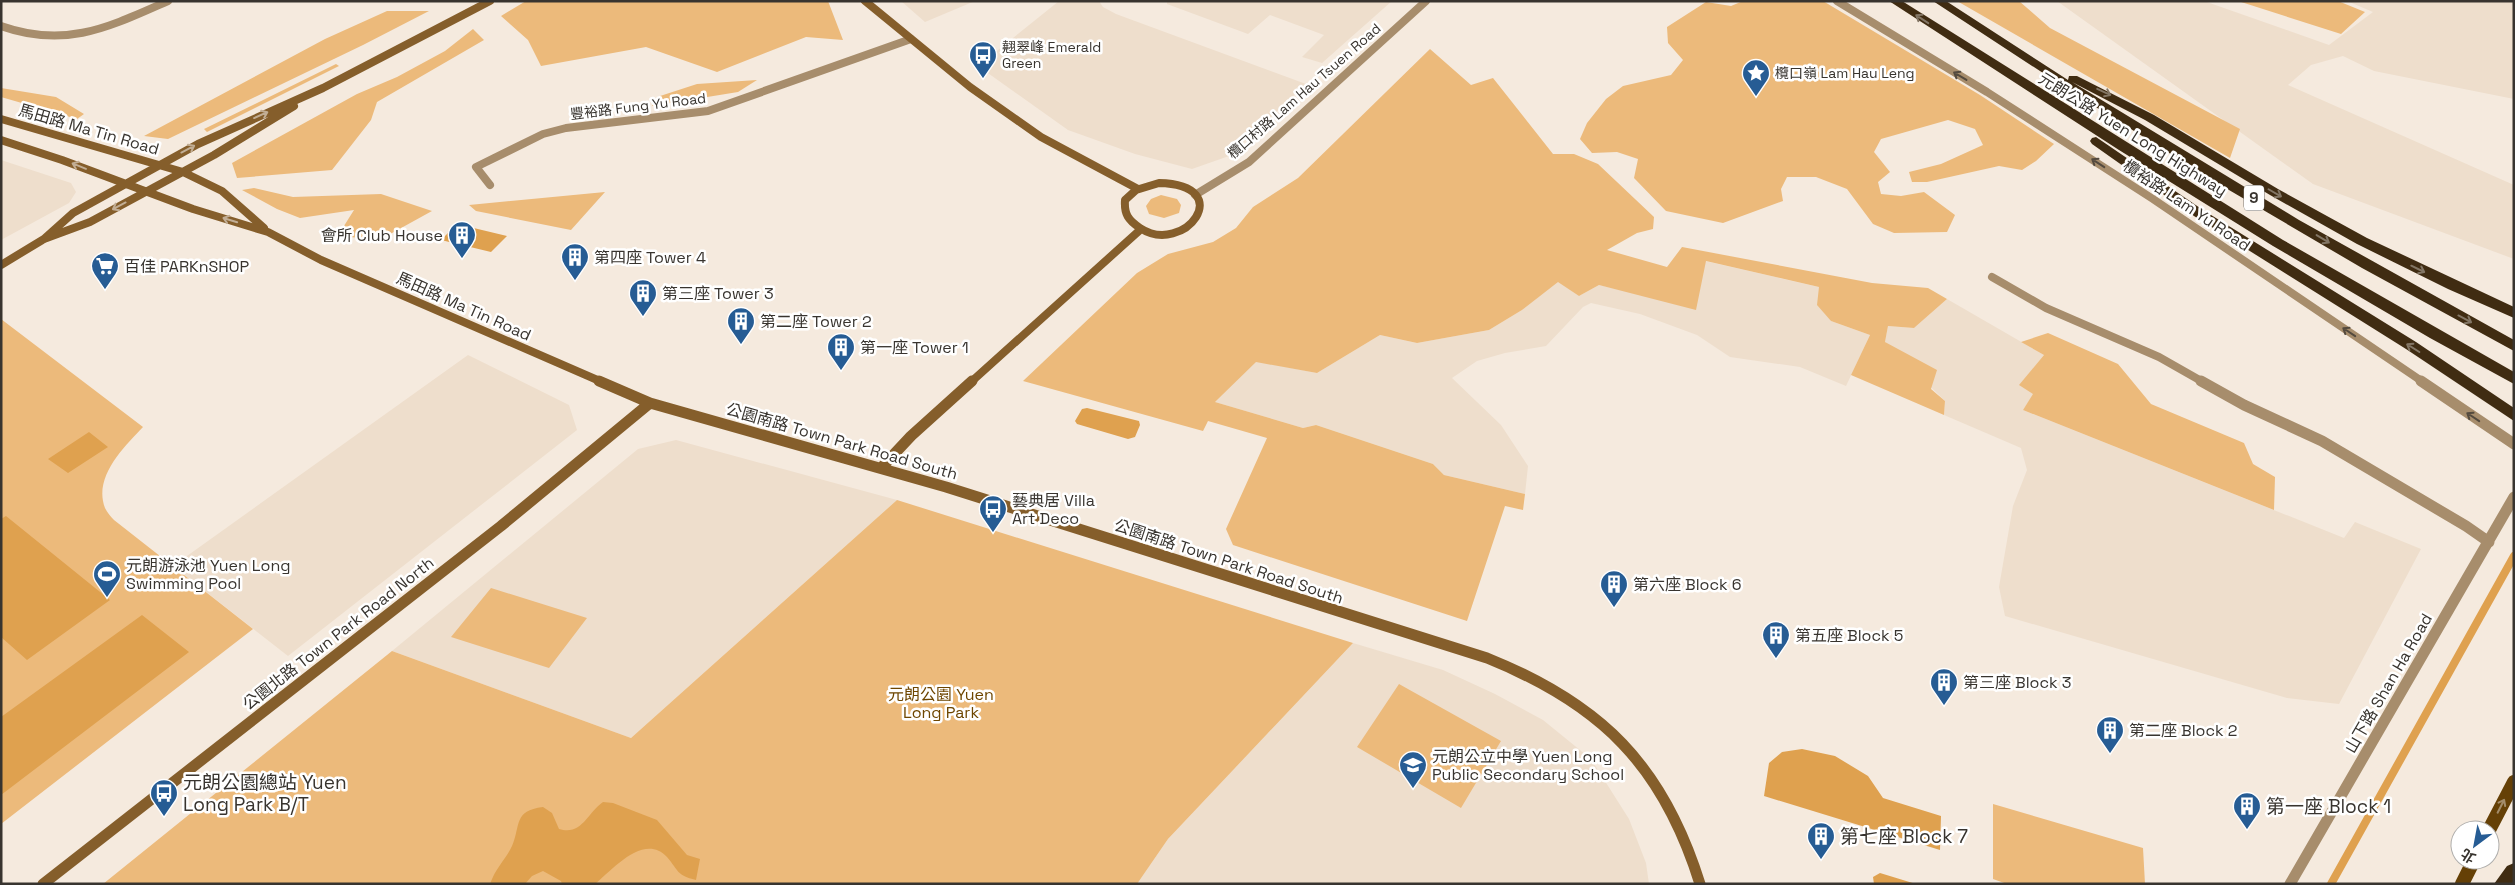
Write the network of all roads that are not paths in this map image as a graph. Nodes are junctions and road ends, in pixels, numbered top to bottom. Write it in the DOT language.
graph roads {
  1 [pos="168,1"];
  2 [pos="490,1"];
  3 [pos="865,1"];
  4 [pos="1426,1"];
  5 [pos="1837,1"];
  6 [pos="1894,1"];
  7 [pos="1938,1"];
  8 [pos="1,26"];
  9 [pos="911,39"];
  10 [pos="2013,50"];
  11 [pos="2021,83"];
  12 [pos="323,88"];
  13 [pos="1,120"];
  14 [pos="1,140"];
  15 [pos="160,164"];
  16 [pos="183,172"];
  17 [pos="124,184"];
  18 [pos="490,185"];
  19 [pos="1138,189"];
  20 [pos="148,191"];
  21 [pos="1195,194"];
  22 [pos="1140,230"];
  23 [pos="268,232"];
  24 [pos="44,239"];
  25 [pos="1,265"];
  26 [pos="1992,277"];
  27 [pos="2514,313"];
  28 [pos="2514,346"];
  29 [pos="2514,379"];
  30 [pos="650,403"];
  31 [pos="2514,416"];
  32 [pos="2514,444"];
  33 [pos="882,467"];
  34 [pos="2514,497"];
  35 [pos="2489,542"];
  36 [pos="2514,782"];
  37 [pos="2494,820"];
  38 [pos="2469,870"];
  39 [pos="2514,872"];
  40 [pos="43,884"];
  41 [pos="1700,884"];
  42 [pos="2290,884"];
  43 [pos="2462,884"];
  44 [pos="2503,884"];
  1 -- 8 [label="street"];
  2 -- 12 [label="street"];
  3 -- 9 [label="street"];
  4 -- 21 [label="street, 欖口村路 Lam Hau Tsuen Road"];
  32 -- 5 [label="street, 欖裕路 Lam Yu Road, one-way"];
  11 -- 6 [label="highway, 元朗公路 Yuen Long Highway / 9, one-way"];
  7 -- 10 [label="highway, 元朗公路 Yuen Long Highway / 9"];
  9 -- 18 [label="street, 豐裕路 Fung Yu Road"];
  9 -- 19 [label="street"];
  10 -- 27 [label="highway, one-way"];
  10 -- 28 [label="highway, 元朗公路 Yuen Long Highway / 9, one-way"];
  11 -- 29 [label="highway, 元朗公路 Yuen Long Highway / 9"];
  31 -- 11 [label="highway, one-way"];
  15 -- 12 [label="street, one-way"];
  12 -- 16 [label="street"];
  13 -- 15 [label="street, 馬田路 Ma Tin Road"];
  17 -- 14 [label="street, 馬田路 Ma Tin Road, one-way"];
  15 -- 16 [label="street, 馬田路 Ma Tin Road"];
  15 -- 17 [label="street"];
  16 -- 20 [label="street"];
  16 -- 23 [label="street, 馬田路 Ma Tin Road"];
  17 -- 20 [label="street, 馬田路 Ma Tin Road"];
  17 -- 24 [label="street"];
  19 -- 21 [label="street"];
  19 -- 22 [label="street"];
  23 -- 20 [label="street, 馬田路 Ma Tin Road, one-way"];
  20 -- 24 [label="street, one-way"];
  21 -- 22 [label="street"];
  22 -- 33 [label="street"];
  23 -- 30 [label="street, 馬田路 Ma Tin Road"];
  24 -- 25 [label="street"];
  26 -- 35 [label="street"];
  30 -- 33 [label="street, 公園南路 Town Park Road South"];
  30 -- 40 [label="street, 公園北路 Town Park Road North"];
  33 -- 41 [label="street, 公園南路 Town Park Road South"];
  34 -- 35 [label="street, 山下路 Shan Ha Road"];
  35 -- 42 [label="street, 山下路 Shan Ha Road"];
  37 -- 36 [label="main road, one-way"];
  38 -- 43 [label="main road"];
  39 -- 44 [label="highway"];
}
